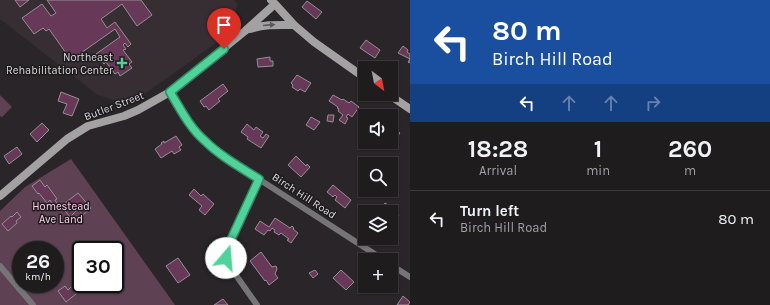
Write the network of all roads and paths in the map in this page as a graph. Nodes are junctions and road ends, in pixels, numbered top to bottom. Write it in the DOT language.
graph roads {
  1 [pos="273,2"];
  2 [pos="294,25"];
  3 [pos="245,31"];
  4 [pos="358,73"];
  5 [pos="170,92"];
  6 [pos="398,101"];
  7 [pos="410,109"];
  8 [pos="259,179"];
  9 [pos="0,196"];
  10 [pos="373,253"];
  11 [pos="0,266"];
  12 [pos="398,269"];
  13 [pos="410,277"];
  14 [pos="32,305"];
  15 [pos="257,305"];
  1 -- 2 [label="street"];
  1 -- 3 [label="street, Butler Street"];
  3 -- 2 [label="street, one-way"];
  2 -- 4 [label="street"];
  3 -- 5 [label="street, Butler Street"];
  5 -- 8 [label="street, Birch Hill Road"];
  5 -- 9 [label="street, Butler Street"];
  6 -- 7 [label="street"];
  8 -- 10 [label="street, Birch Hill Road"];
  8 -- 15 [label="street"];
  11 -- 14 [label="street"];
  12 -- 13 [label="street"];
}
